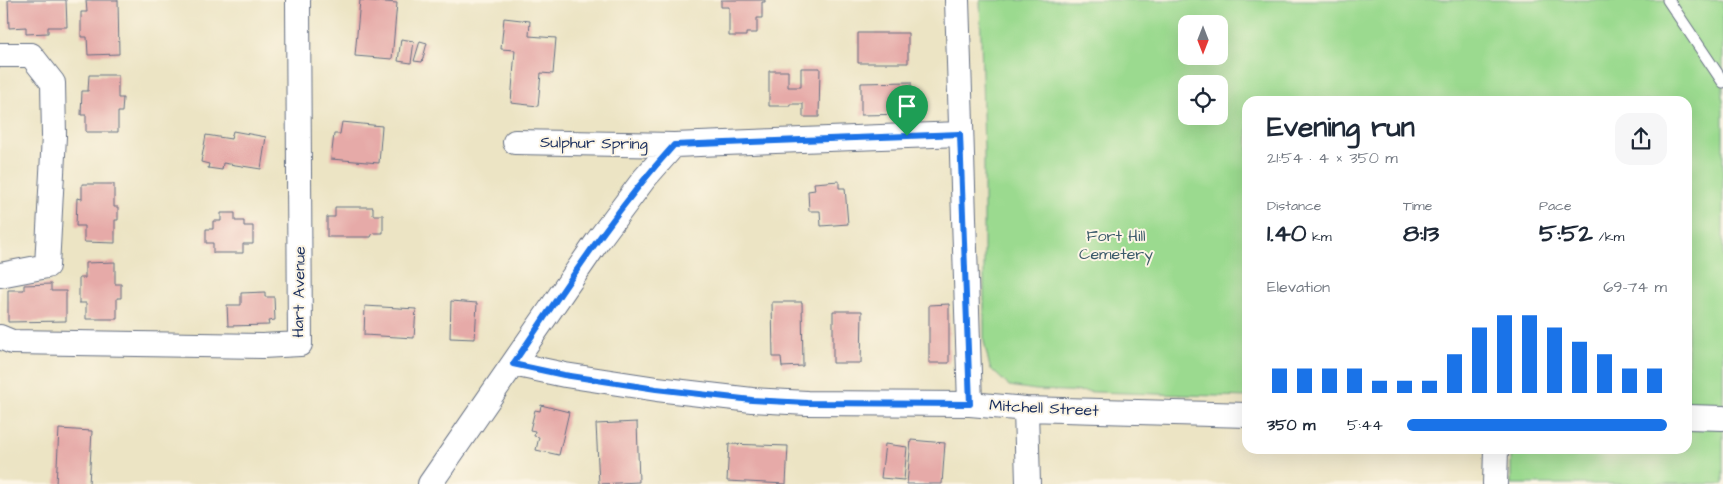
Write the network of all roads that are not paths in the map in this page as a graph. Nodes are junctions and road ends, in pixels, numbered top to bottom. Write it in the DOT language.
graph roads {
  1 [pos="298,0"];
  2 [pos="957,0"];
  3 [pos="1668,0"];
  4 [pos="0,56"];
  5 [pos="1723,82"];
  6 [pos="960,134"];
  7 [pos="515,142"];
  8 [pos="674,145"];
  9 [pos="0,275"];
  10 [pos="0,337"];
  11 [pos="513,364"];
  12 [pos="970,404"];
  13 [pos="1026,409"];
  14 [pos="1242,415"];
  15 [pos="1692,417"];
  16 [pos="1723,418"];
  17 [pos="1496,454"];
  18 [pos="430,484"];
  19 [pos="1028,484"];
  20 [pos="1495,484"];
  1 -- 10 [label="street, Hart Avenue"];
  2 -- 6 [label="street"];
  3 -- 5 [label="lane"];
  4 -- 9 [label="street"];
  6 -- 8 [label="street, Sulphur Spring"];
  6 -- 12 [label="street"];
  7 -- 8 [label="street, Sulphur Spring"];
  8 -- 11 [label="street, Sulphur Spring"];
  11 -- 12 [label="street, Mitchell Street"];
  11 -- 18 [label="street, Sulphur Spring"];
  12 -- 13 [label="street, Mitchell Street"];
  13 -- 14 [label="street, Mitchell Street"];
  13 -- 19 [label="street"];
  15 -- 16 [label="street"];
  17 -- 20 [label="street"];
}
